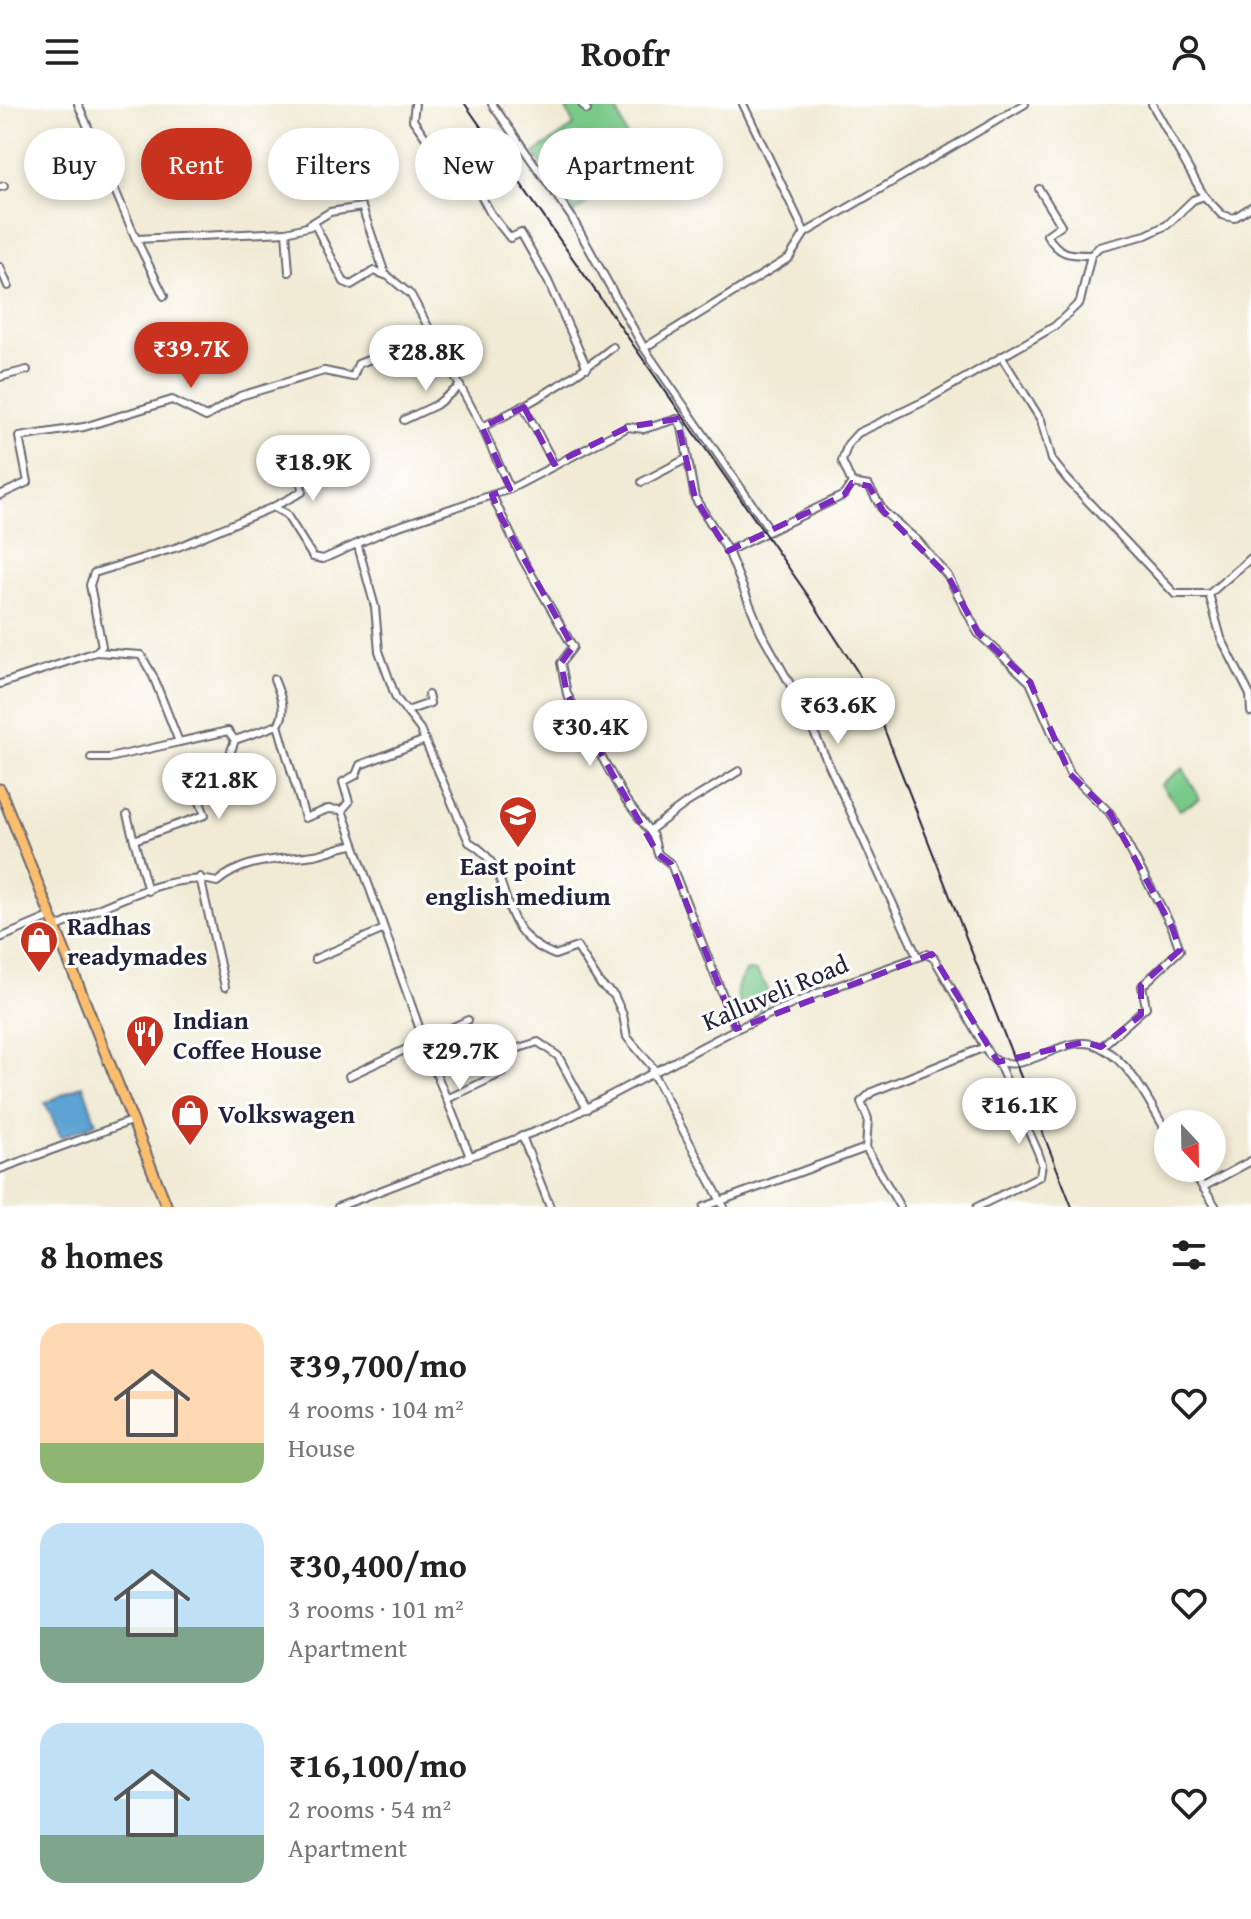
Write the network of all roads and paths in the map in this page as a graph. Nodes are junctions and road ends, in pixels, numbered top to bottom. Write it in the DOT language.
graph roads {
  1 [pos="78,104"];
  2 [pos="415,104"];
  3 [pos="492,104"];
  4 [pos="743,104"];
  5 [pos="1162,104"];
  6 [pos="1022,105"];
  7 [pos="1153,106"];
  8 [pos="1039,189"];
  9 [pos="1204,196"];
  10 [pos="1251,207"];
  11 [pos="309,225"];
  12 [pos="286,232"];
  13 [pos="805,233"];
  14 [pos="136,239"];
  15 [pos="1091,255"];
  16 [pos="0,267"];
  17 [pos="289,272"];
  18 [pos="385,274"];
  19 [pos="8,286"];
  20 [pos="164,296"];
  21 [pos="432,335"];
  22 [pos="466,347"];
  23 [pos="613,347"];
  24 [pos="644,348"];
  25 [pos="444,356"];
  26 [pos="1001,356"];
  27 [pos="587,368"];
  28 [pos="27,370"];
  29 [pos="0,377"];
  30 [pos="460,386"];
  31 [pos="524,407"];
  32 [pos="404,420"];
  33 [pos="482,427"];
  34 [pos="686,459"];
  35 [pos="554,464"];
  36 [pos="300,468"];
  37 [pos="642,482"];
  38 [pos="852,483"];
  39 [pos="510,489"];
  40 [pos="0,495"];
  41 [pos="492,495"];
  42 [pos="273,507"];
  43 [pos="770,530"];
  44 [pos="358,546"];
  45 [pos="728,551"];
  46 [pos="1251,558"];
  47 [pos="1209,594"];
  48 [pos="100,650"];
  49 [pos="274,679"];
  50 [pos="0,684"];
  51 [pos="428,695"];
  52 [pos="407,711"];
  53 [pos="1251,712"];
  54 [pos="278,725"];
  55 [pos="235,740"];
  56 [pos="425,740"];
  57 [pos="179,742"];
  58 [pos="91,758"];
  59 [pos="739,771"];
  60 [pos="0,789"];
  61 [pos="342,810"];
  62 [pos="127,815"];
  63 [pos="649,831"];
  64 [pos="134,840"];
  65 [pos="352,845"];
  66 [pos="200,877"];
  67 [pos="148,891"];
  68 [pos="52,916"];
  69 [pos="56,927"];
  70 [pos="382,930"];
  71 [pos="0,938"];
  72 [pos="917,956"];
  73 [pos="315,959"];
  74 [pos="225,987"];
  75 [pos="468,1020"];
  76 [pos="736,1029"];
  77 [pos="423,1039"];
  78 [pos="985,1047"];
  79 [pos="1101,1047"];
  80 [pos="998,1062"];
  81 [pos="654,1071"];
  82 [pos="349,1076"];
  83 [pos="447,1099"];
  84 [pos="587,1109"];
  85 [pos="1154,1112"];
  86 [pos="131,1121"];
  87 [pos="522,1136"];
  88 [pos="866,1148"];
  89 [pos="469,1154"];
  90 [pos="1251,1161"];
  91 [pos="0,1169"];
  92 [pos="1200,1182"];
  93 [pos="1203,1187"];
  94 [pos="723,1204"];
  95 [pos="165,1205"];
  96 [pos="341,1206"];
  97 [pos="550,1207"];
  98 [pos="704,1207"];
  99 [pos="900,1207"];
  100 [pos="977,1207"];
  101 [pos="1216,1207"];
  1 -- 14 [label="street"];
  2 -- 27 [label="street"];
  3 -- 24 [label="street"];
  4 -- 13 [label="street"];
  5 -- 7 [label="street"];
  6 -- 13 [label="street"];
  7 -- 9 [label="street"];
  8 -- 15 [label="street"];
  9 -- 10 [label="street"];
  9 -- 15 [label="street"];
  11 -- 12 [label="street"];
  11 -- 18 [label="street"];
  11 -- 18 [label="street"];
  12 -- 14 [label="street"];
  12 -- 17 [label="street"];
  13 -- 24 [label="street"];
  14 -- 20 [label="street"];
  15 -- 26 [label="street"];
  16 -- 19 [label="street"];
  18 -- 21 [label="street"];
  21 -- 25 [label="street"];
  21 -- 40 [label="street"];
  22 -- 25 [label="street"];
  23 -- 27 [label="street"];
  24 -- 43 [label="street"];
  25 -- 30 [label="street"];
  26 -- 38 [label="street"];
  26 -- 47 [label="street"];
  27 -- 31 [label="street"];
  28 -- 29 [label="street"];
  30 -- 32 [label="street"];
  30 -- 33 [label="street"];
  31 -- 33 [label="street"];
  31 -- 35 [label="street"];
  33 -- 39 [label="street"];
  34 -- 35 [label="street"];
  34 -- 37 [label="street"];
  34 -- 45 [label="street"];
  35 -- 39 [label="street"];
  36 -- 42 [label="street"];
  38 -- 43 [label="street"];
  38 -- 79 [label="street"];
  39 -- 41 [label="street"];
  41 -- 44 [label="street"];
  41 -- 63 [label="street"];
  42 -- 44 [label="street"];
  42 -- 48 [label="street"];
  43 -- 45 [label="street"];
  44 -- 52 [label="street"];
  45 -- 72 [label="street"];
  46 -- 47 [label="street"];
  47 -- 53 [label="street"];
  48 -- 50 [label="street"];
  48 -- 57 [label="street"];
  49 -- 54 [label="street"];
  51 -- 52 [label="street"];
  52 -- 56 [label="street"];
  54 -- 55 [label="street"];
  54 -- 61 [label="street"];
  55 -- 57 [label="street"];
  55 -- 64 [label="street"];
  56 -- 61 [label="street"];
  56 -- 81 [label="street"];
  57 -- 58 [label="street"];
  59 -- 63 [label="street"];
  60 -- 68 [label="highway"];
  61 -- 65 [label="street"];
  62 -- 64 [label="street"];
  63 -- 76 [label="street"];
  64 -- 67 [label="street"];
  65 -- 66 [label="street"];
  65 -- 70 [label="street"];
  66 -- 67 [label="street"];
  66 -- 74 [label="street"];
  67 -- 69 [label="street"];
  68 -- 69 [label="highway"];
  68 -- 71 [label="street"];
  69 -- 86 [label="highway"];
  70 -- 73 [label="street"];
  70 -- 77 [label="street"];
  72 -- 76 [label="street, Kalluveli Road"];
  72 -- 78 [label="street"];
  75 -- 77 [label="street"];
  76 -- 81 [label="street, Kalluveli Road"];
  77 -- 82 [label="street"];
  77 -- 83 [label="street"];
  78 -- 80 [label="street"];
  78 -- 88 [label="street"];
  79 -- 80 [label="street"];
  79 -- 85 [label="street"];
  80 -- 100 [label="street"];
  81 -- 84 [label="street, Kalluveli Road"];
  81 -- 94 [label="street"];
  83 -- 84 [label="street"];
  83 -- 89 [label="street"];
  84 -- 87 [label="street, Kalluveli Road"];
  86 -- 91 [label="street"];
  86 -- 95 [label="highway"];
  87 -- 89 [label="street, Kalluveli Road"];
  87 -- 97 [label="street"];
  88 -- 94 [label="street"];
  88 -- 99 [label="street"];
  89 -- 96 [label="street, Kalluveli Road"];
  90 -- 93 [label="street"];
  92 -- 93 [label="street"];
  93 -- 101 [label="street"];
  94 -- 98 [label="street"];
}
